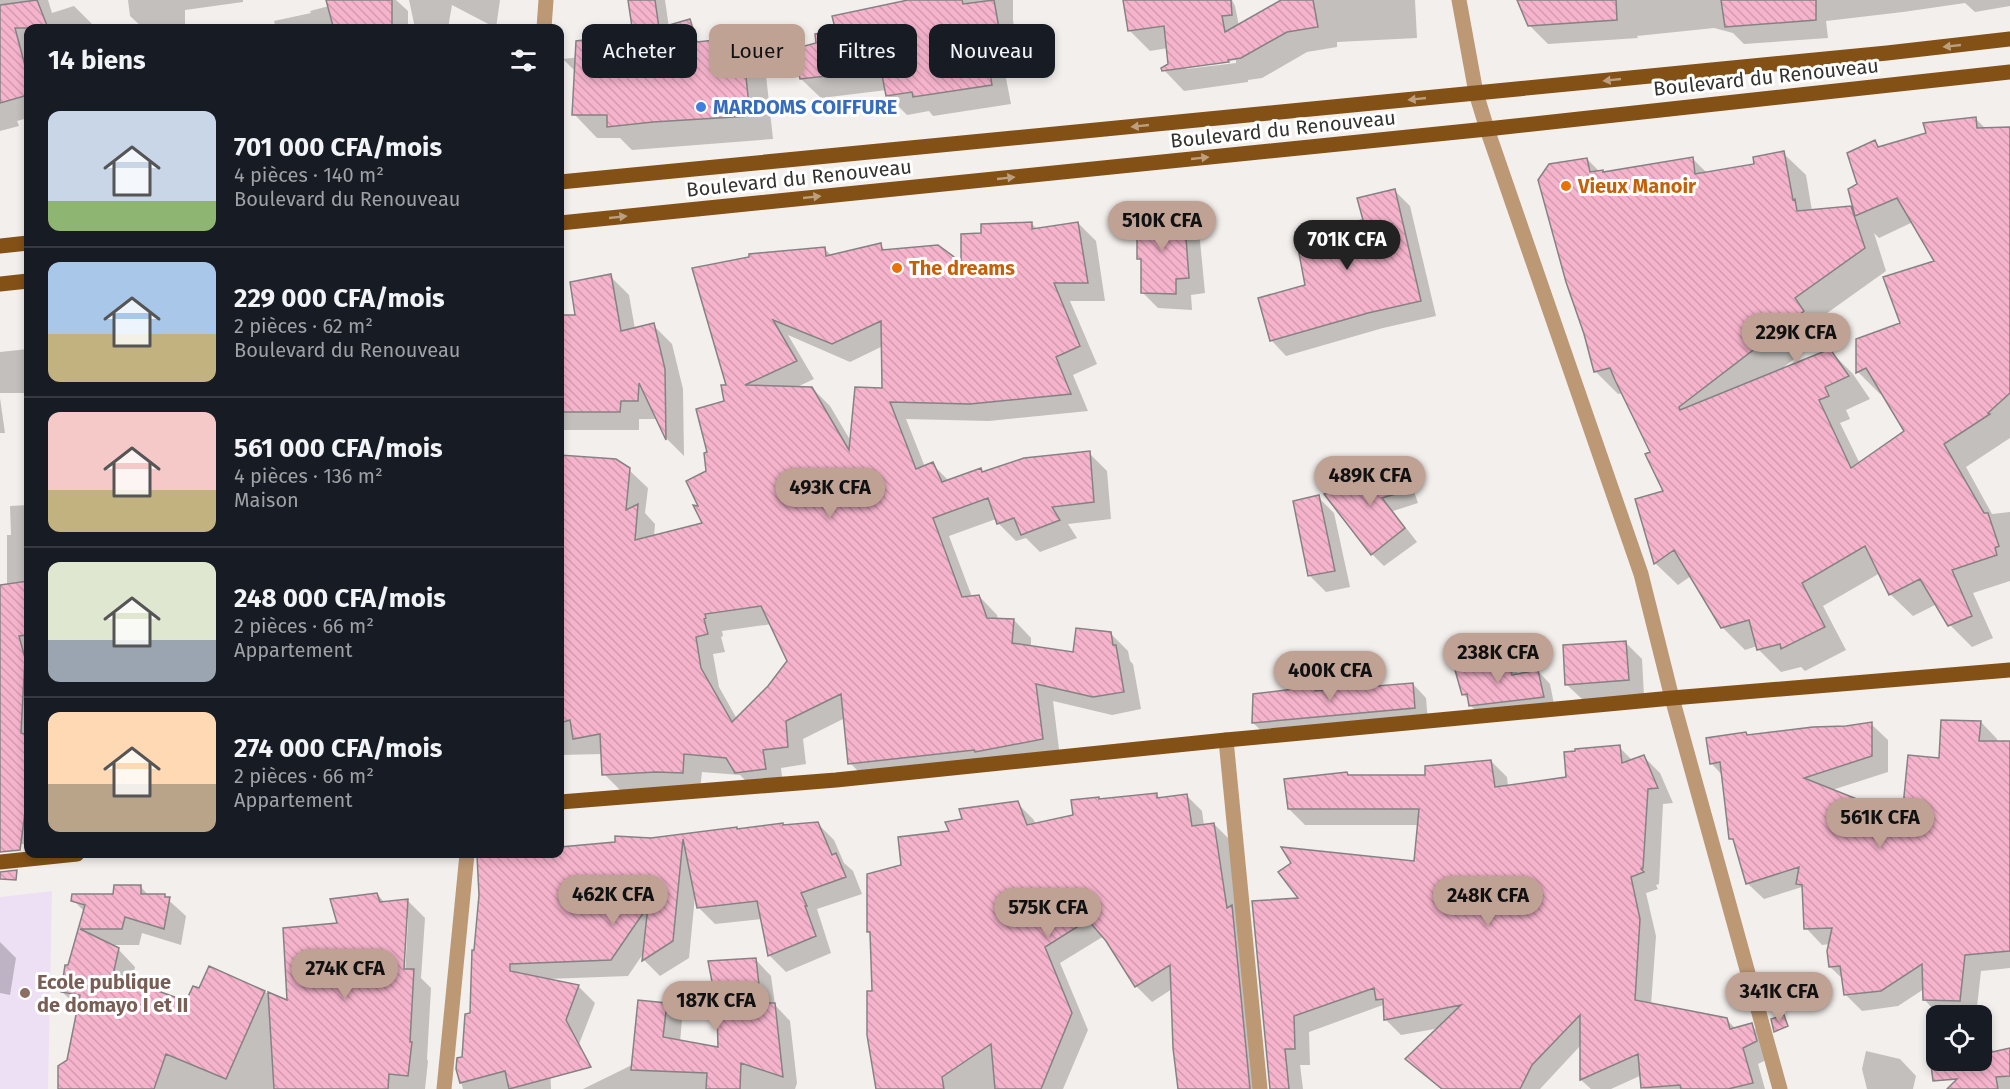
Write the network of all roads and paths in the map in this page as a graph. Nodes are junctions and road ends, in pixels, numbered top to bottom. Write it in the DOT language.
graph roads {
  1 [pos="546,0"];
  2 [pos="1459,0"];
  3 [pos="544,24"];
  4 [pos="2010,39"];
  5 [pos="2010,72"];
  6 [pos="1476,93"];
  7 [pos="1487,129"];
  8 [pos="564,182"];
  9 [pos="564,223"];
  10 [pos="24,243"];
  11 [pos="0,246"];
  12 [pos="24,281"];
  13 [pos="0,284"];
  14 [pos="2010,670"];
  15 [pos="1672,698"];
  16 [pos="1226,740"];
  17 [pos="564,801"];
  18 [pos="38,858"];
  19 [pos="467,858"];
  20 [pos="0,862"];
  21 [pos="444,1089"];
  22 [pos="1260,1089"];
  23 [pos="1780,1089"];
  1 -- 3 [label="street"];
  2 -- 6 [label="street"];
  4 -- 6 [label="main road, Boulevard du Renouveau, one-way"];
  5 -- 7 [label="main road, Boulevard du Renouveau"];
  6 -- 7 [label="street"];
  6 -- 8 [label="main road, Boulevard du Renouveau, one-way"];
  9 -- 7 [label="main road, Boulevard du Renouveau, one-way"];
  7 -- 15 [label="street"];
  10 -- 11 [label="main road"];
  12 -- 13 [label="main road"];
  14 -- 15 [label="main road"];
  15 -- 16 [label="main road"];
  15 -- 23 [label="street"];
  16 -- 17 [label="main road"];
  16 -- 22 [label="street"];
  18 -- 20 [label="main road"];
  19 -- 21 [label="street"];
}
